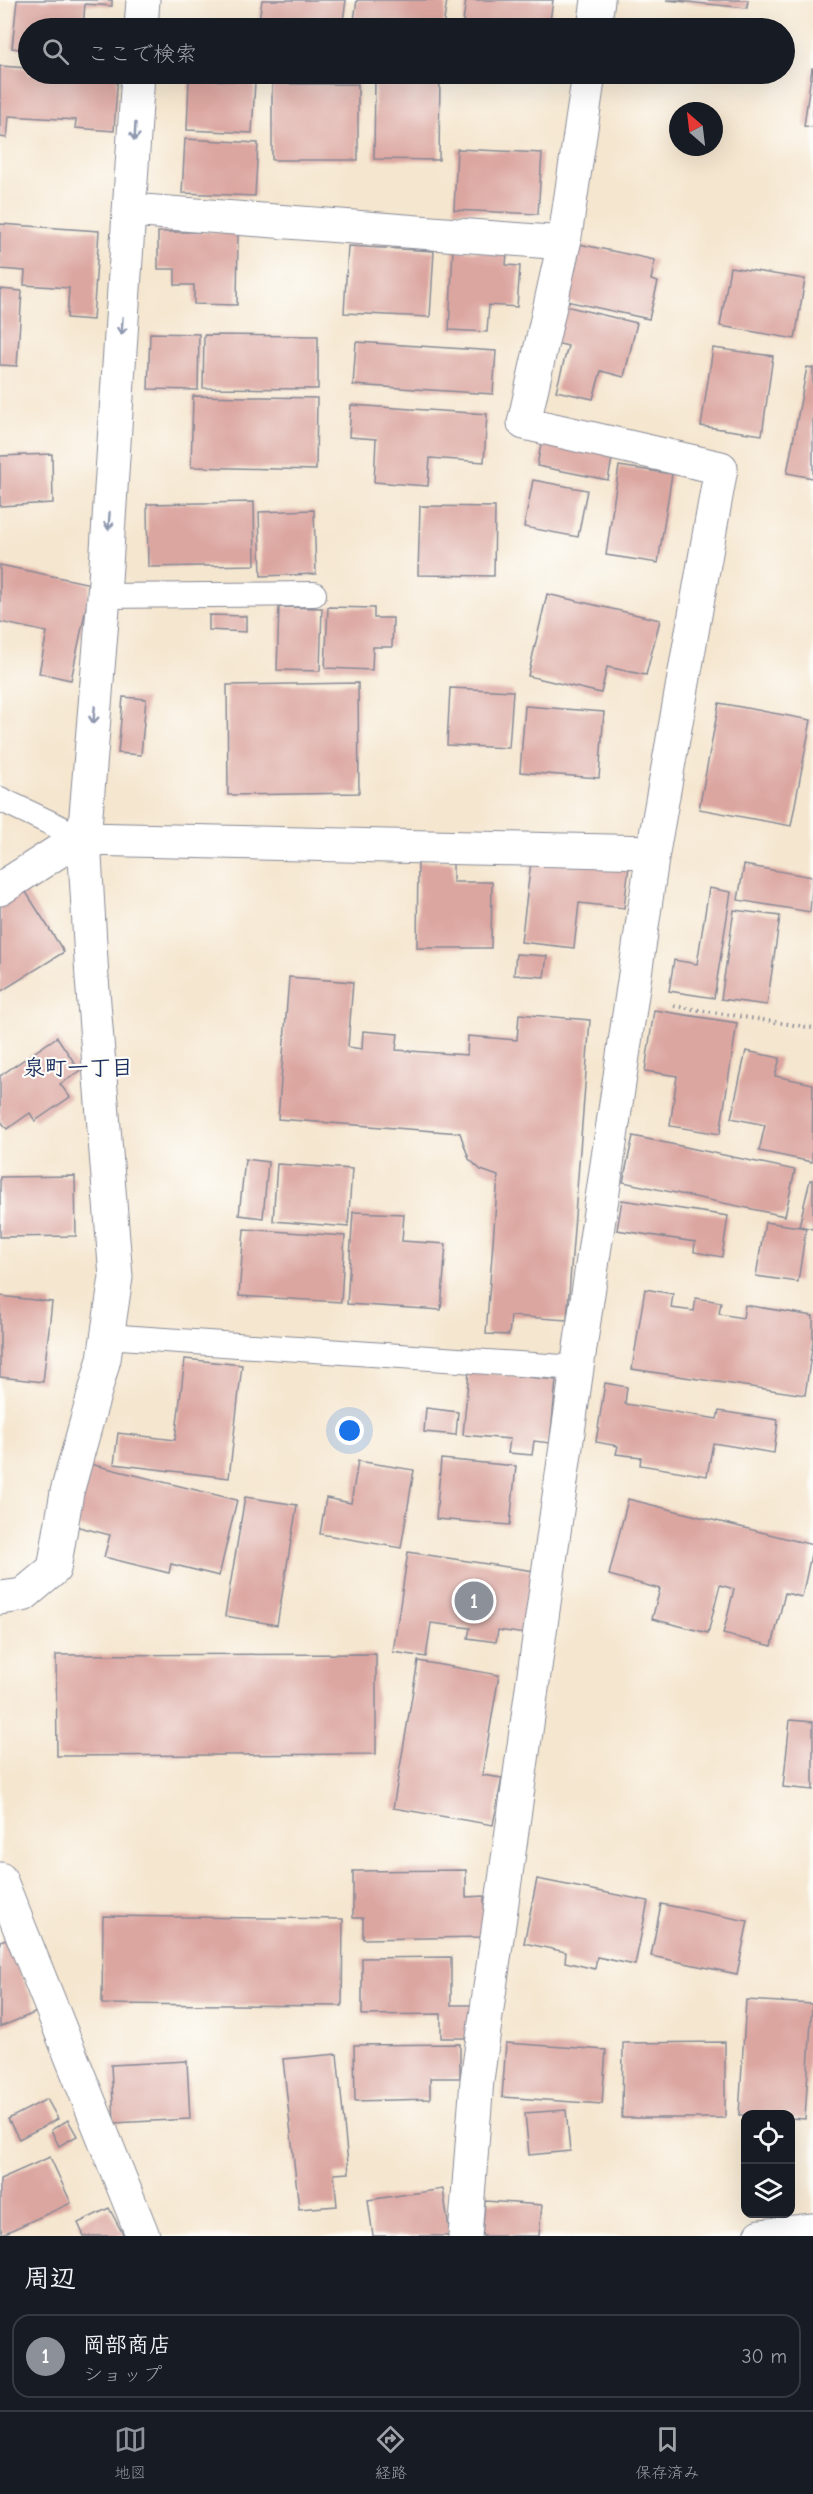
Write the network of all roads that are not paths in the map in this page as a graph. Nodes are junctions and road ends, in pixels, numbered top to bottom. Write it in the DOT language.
graph roads {
  1 [pos="143,0"];
  2 [pos="598,0"];
  3 [pos="142,18"];
  4 [pos="595,18"];
  5 [pos="137,84"];
  6 [pos="588,84"];
  7 [pos="130,210"];
  8 [pos="564,243"];
  9 [pos="314,594"];
  10 [pos="104,596"];
  11 [pos="0,799"];
  12 [pos="84,839"];
  13 [pos="653,852"];
  14 [pos="0,889"];
  15 [pos="106,1336"];
  16 [pos="577,1368"];
  17 [pos="0,1598"];
  18 [pos="0,1879"];
  19 [pos="813,2230"];
  20 [pos="143,2236"];
  21 [pos="465,2236"];
  22 [pos="761,2236"];
  1 -- 3 [label="street"];
  2 -- 4 [label="street"];
  5 -- 7 [label="street, one-way"];
  6 -- 8 [label="street"];
  7 -- 8 [label="street"];
  7 -- 10 [label="street, one-way"];
  8 -- 13 [label="street"];
  9 -- 10 [label="lane"];
  10 -- 12 [label="street, one-way"];
  11 -- 12 [label="lane"];
  12 -- 13 [label="street"];
  12 -- 14 [label="street"];
  12 -- 15 [label="street"];
  13 -- 16 [label="street"];
  15 -- 16 [label="lane"];
  15 -- 17 [label="street"];
  16 -- 21 [label="street"];
  18 -- 20 [label="street"];
  19 -- 22 [label="street"];
}
